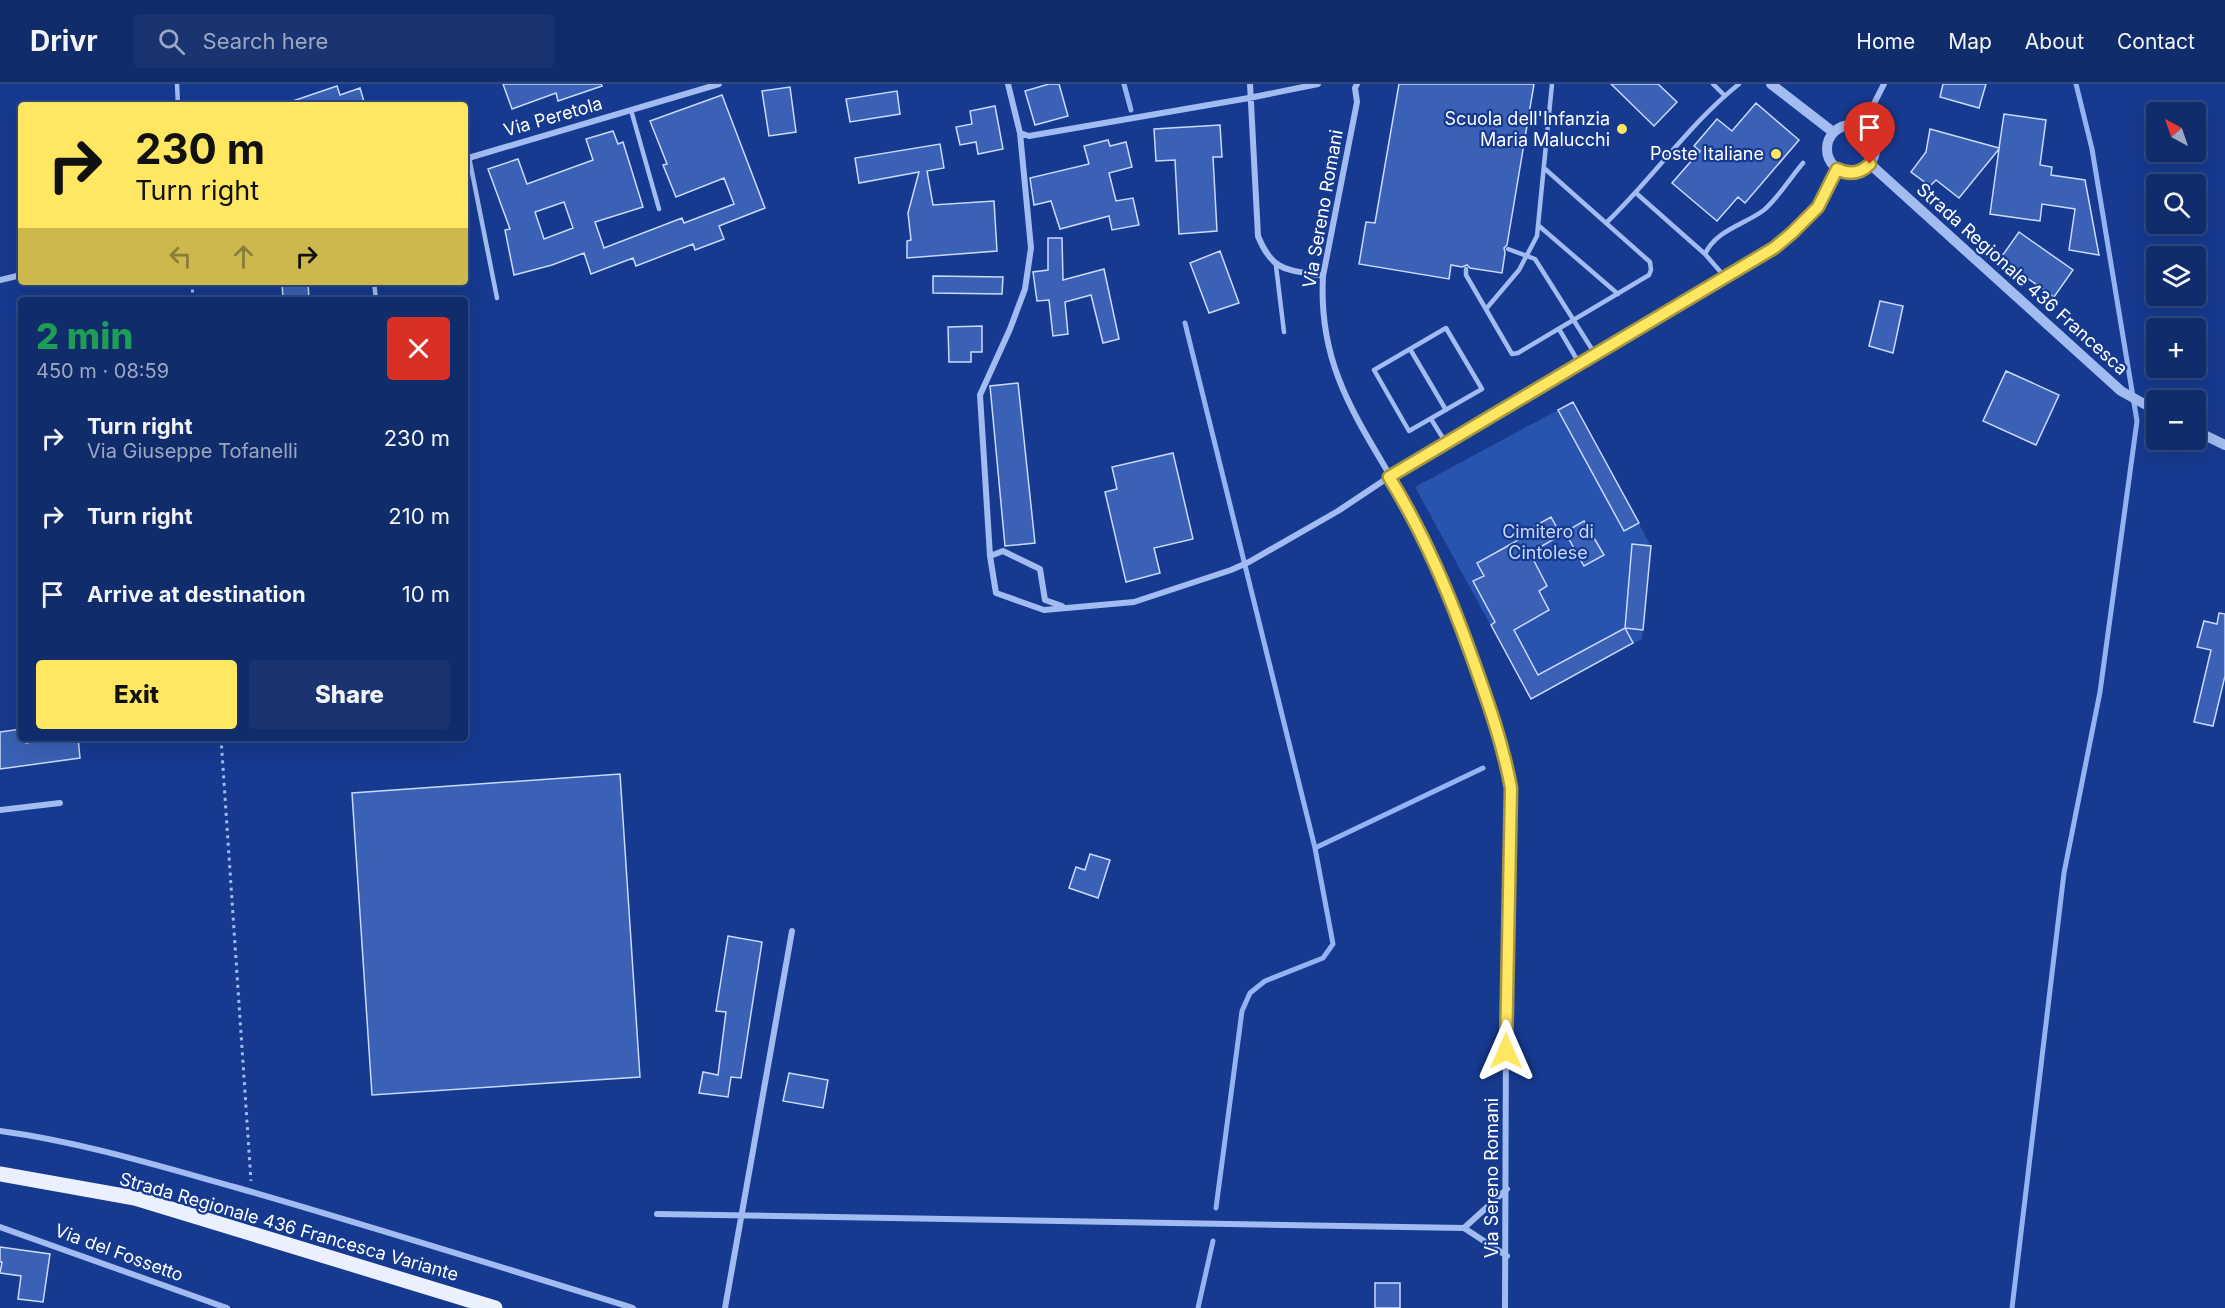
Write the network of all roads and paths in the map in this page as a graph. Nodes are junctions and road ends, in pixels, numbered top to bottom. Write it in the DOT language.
graph roads {
  1 [pos="177,84"];
  2 [pos="719,84"];
  3 [pos="1008,84"];
  4 [pos="1250,84"];
  5 [pos="1317,84"];
  6 [pos="1552,84"];
  7 [pos="1713,84"];
  8 [pos="1739,84"];
  9 [pos="1772,84"];
  10 [pos="1884,84"];
  11 [pos="1354,85"];
  12 [pos="1725,96"];
  13 [pos="1249,98"];
  14 [pos="178,102"];
  15 [pos="631,110"];
  16 [pos="1862,127"];
  17 [pos="1833,132"];
  18 [pos="1020,133"];
  19 [pos="468,158"];
  20 [pos="468,163"];
  21 [pos="1803,163"];
  22 [pos="1870,164"];
  23 [pos="1544,168"];
  24 [pos="1837,169"];
  25 [pos="1636,193"];
  26 [pos="659,209"];
  27 [pos="1606,223"];
  28 [pos="1538,225"];
  29 [pos="1508,249"];
  30 [pos="1705,254"];
  31 [pos="1527,255"];
  32 [pos="1276,266"];
  33 [pos="1466,269"];
  34 [pos="18,276"];
  35 [pos="1323,276"];
  36 [pos="1725,277"];
  37 [pos="0,280"];
  38 [pos="1618,294"];
  39 [pos="497,298"];
  40 [pos="1486,309"];
  41 [pos="1574,320"];
  42 [pos="1559,329"];
  43 [pos="1284,332"];
  44 [pos="1410,349"];
  45 [pos="1595,354"];
  46 [pos="1579,363"];
  47 [pos="2146,405"];
  48 [pos="1446,410"];
  49 [pos="1431,418"];
  50 [pos="2206,436"];
  51 [pos="1446,443"];
  52 [pos="2225,445"];
  53 [pos="1389,477"];
  54 [pos="990,556"];
  55 [pos="1065,608"];
  56 [pos="221,741"];
  57 [pos="60,803"];
  58 [pos="0,810"];
  59 [pos="792,931"];
  60 [pos="0,1131"];
  61 [pos="0,1174"];
  62 [pos="1507,1189"];
  63 [pos="251,1192"];
  64 [pos="657,1214"];
  65 [pos="742,1215"];
  66 [pos="0,1227"];
  67 [pos="1464,1228"];
  68 [pos="1507,1256"];
  69 [pos="227,1308"];
  70 [pos="495,1308"];
  71 [pos="633,1308"];
  72 [pos="725,1308"];
  73 [pos="1505,1308"];
  1 -- 14 [label="lane"];
  2 -- 15 [label="street, Via Peretola"];
  3 -- 18 [label="street"];
  4 -- 13 [label="street"];
  5 -- 13 [label="street"];
  6 -- 23 [label="lane"];
  7 -- 12 [label="lane"];
  8 -- 12 [label="lane"];
  9 -- 17 [label="street"];
  10 -- 16 [label="street"];
  11 -- 35 [label="street, Via Sereno Romani"];
  12 -- 25 [label="lane"];
  13 -- 18 [label="street"];
  13 -- 32 [label="street"];
  15 -- 19 [label="street, Via Peretola"];
  15 -- 26 [label="lane"];
  16 -- 17 [label="street"];
  16 -- 22 [label="street"];
  17 -- 24 [label="street"];
  18 -- 54 [label="street"];
  20 -- 39 [label="lane"];
  21 -- 30 [label="lane"];
  22 -- 24 [label="street"];
  22 -- 47 [label="street, Strada Regionale 436 Francesca"];
  23 -- 27 [label="lane"];
  23 -- 28 [label="lane"];
  24 -- 36 [label="street"];
  25 -- 27 [label="lane"];
  25 -- 30 [label="lane"];
  27 -- 38 [label="lane"];
  28 -- 31 [label="lane"];
  28 -- 38 [label="lane"];
  29 -- 31 [label="lane"];
  30 -- 36 [label="lane"];
  31 -- 40 [label="lane"];
  31 -- 41 [label="lane"];
  32 -- 35 [label="street"];
  32 -- 43 [label="lane"];
  33 -- 40 [label="lane"];
  34 -- 37 [label="street"];
  35 -- 53 [label="street, Via Sereno Romani"];
  36 -- 45 [label="street"];
  38 -- 41 [label="lane"];
  40 -- 42 [label="lane"];
  41 -- 42 [label="lane"];
  41 -- 45 [label="lane"];
  42 -- 46 [label="lane"];
  44 -- 48 [label="lane"];
  44 -- 48 [label="lane"];
  44 -- 49 [label="lane"];
  45 -- 46 [label="street"];
  46 -- 51 [label="street"];
  48 -- 49 [label="lane"];
  49 -- 51 [label="lane"];
  50 -- 52 [label="street"];
  51 -- 53 [label="street"];
  53 -- 55 [label="street"];
  53 -- 62 [label="street, Via Sereno Romani"];
  54 -- 55 [label="street"];
  54 -- 55 [label="street"];
  56 -- 63 [label="path"];
  57 -- 58 [label="street"];
  59 -- 65 [label="street"];
  60 -- 63 [label="street"];
  61 -- 70 [label="main road, Strada Regionale 436 Francesca Variante"];
  62 -- 67 [label="street"];
  62 -- 68 [label="street, Via Sereno Romani"];
  63 -- 71 [label="street"];
  64 -- 65 [label="street"];
  65 -- 67 [label="street"];
  65 -- 72 [label="street"];
  66 -- 69 [label="street, Via del Fossetto"];
  67 -- 68 [label="street"];
  68 -- 73 [label="street, Via Sereno Romani"];
}
